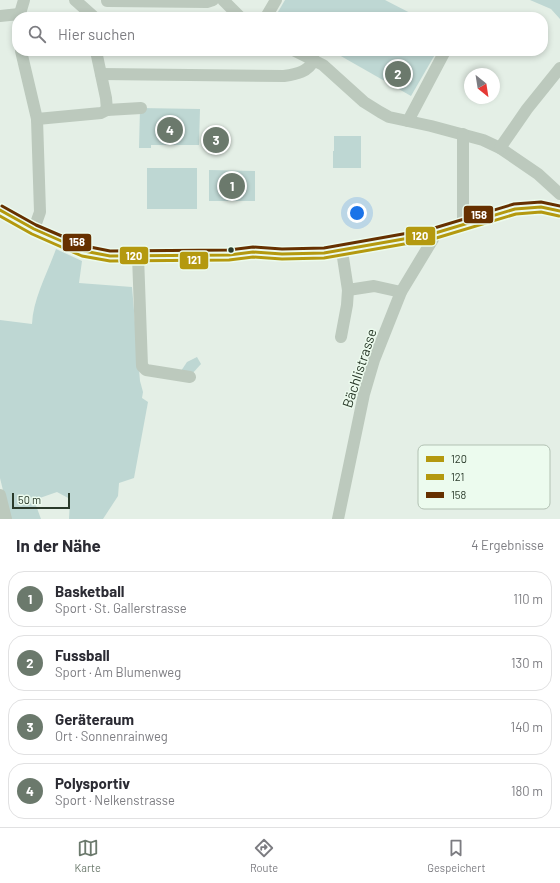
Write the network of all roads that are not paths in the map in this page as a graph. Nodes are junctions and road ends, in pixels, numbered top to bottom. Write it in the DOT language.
graph roads {
  1 [pos="24,0"];
  2 [pos="75,0"];
  3 [pos="214,0"];
  4 [pos="223,0"];
  5 [pos="276,0"];
  6 [pos="107,1"];
  7 [pos="20,12"];
  8 [pos="89,12"];
  9 [pos="235,12"];
  10 [pos="269,12"];
  11 [pos="0,16"];
  12 [pos="12,16"];
  13 [pos="23,56"];
  14 [pos="97,56"];
  15 [pos="306,56"];
  16 [pos="441,56"];
  17 [pos="314,60"];
  18 [pos="560,68"];
  19 [pos="101,74"];
  20 [pos="142,108"];
  21 [pos="107,110"];
  22 [pos="36,119"];
  23 [pos="408,121"];
  24 [pos="463,134"];
  25 [pos="500,148"];
  26 [pos="560,194"];
  27 [pos="0,210"];
  28 [pos="560,210"];
  29 [pos="463,225"];
  30 [pos="34,229"];
  31 [pos="432,234"];
  32 [pos="342,251"];
  33 [pos="138,256"];
  34 [pos="348,290"];
  35 [pos="401,292"];
  36 [pos="341,337"];
  37 [pos="190,377"];
  38 [pos="0,495"];
  39 [pos="6,519"];
  40 [pos="338,519"];
  1 -- 7 [label="street"];
  2 -- 8 [label="street"];
  3 -- 6 [label="street"];
  4 -- 9 [label="street"];
  5 -- 10 [label="street"];
  11 -- 12 [label="street"];
  13 -- 22 [label="street"];
  14 -- 19 [label="street"];
  15 -- 17 [label="street"];
  16 -- 23 [label="street"];
  17 -- 19 [label="street"];
  17 -- 23 [label="street"];
  18 -- 25 [label="street"];
  19 -- 21 [label="street"];
  20 -- 21 [label="street"];
  21 -- 22 [label="street"];
  22 -- 30 [label="street"];
  23 -- 24 [label="street"];
  24 -- 25 [label="street"];
  24 -- 29 [label="street"];
  25 -- 26 [label="street"];
  27 -- 30 [label="street"];
  28 -- 29 [label="street"];
  29 -- 31 [label="street"];
  30 -- 33 [label="street"];
  31 -- 32 [label="street"];
  31 -- 35 [label="street, Bächlistrasse"];
  32 -- 33 [label="street"];
  32 -- 34 [label="street"];
  33 -- 37 [label="street"];
  34 -- 35 [label="street"];
  34 -- 36 [label="street"];
  35 -- 40 [label="street, Bächlistrasse"];
  38 -- 39 [label="street"];
}
